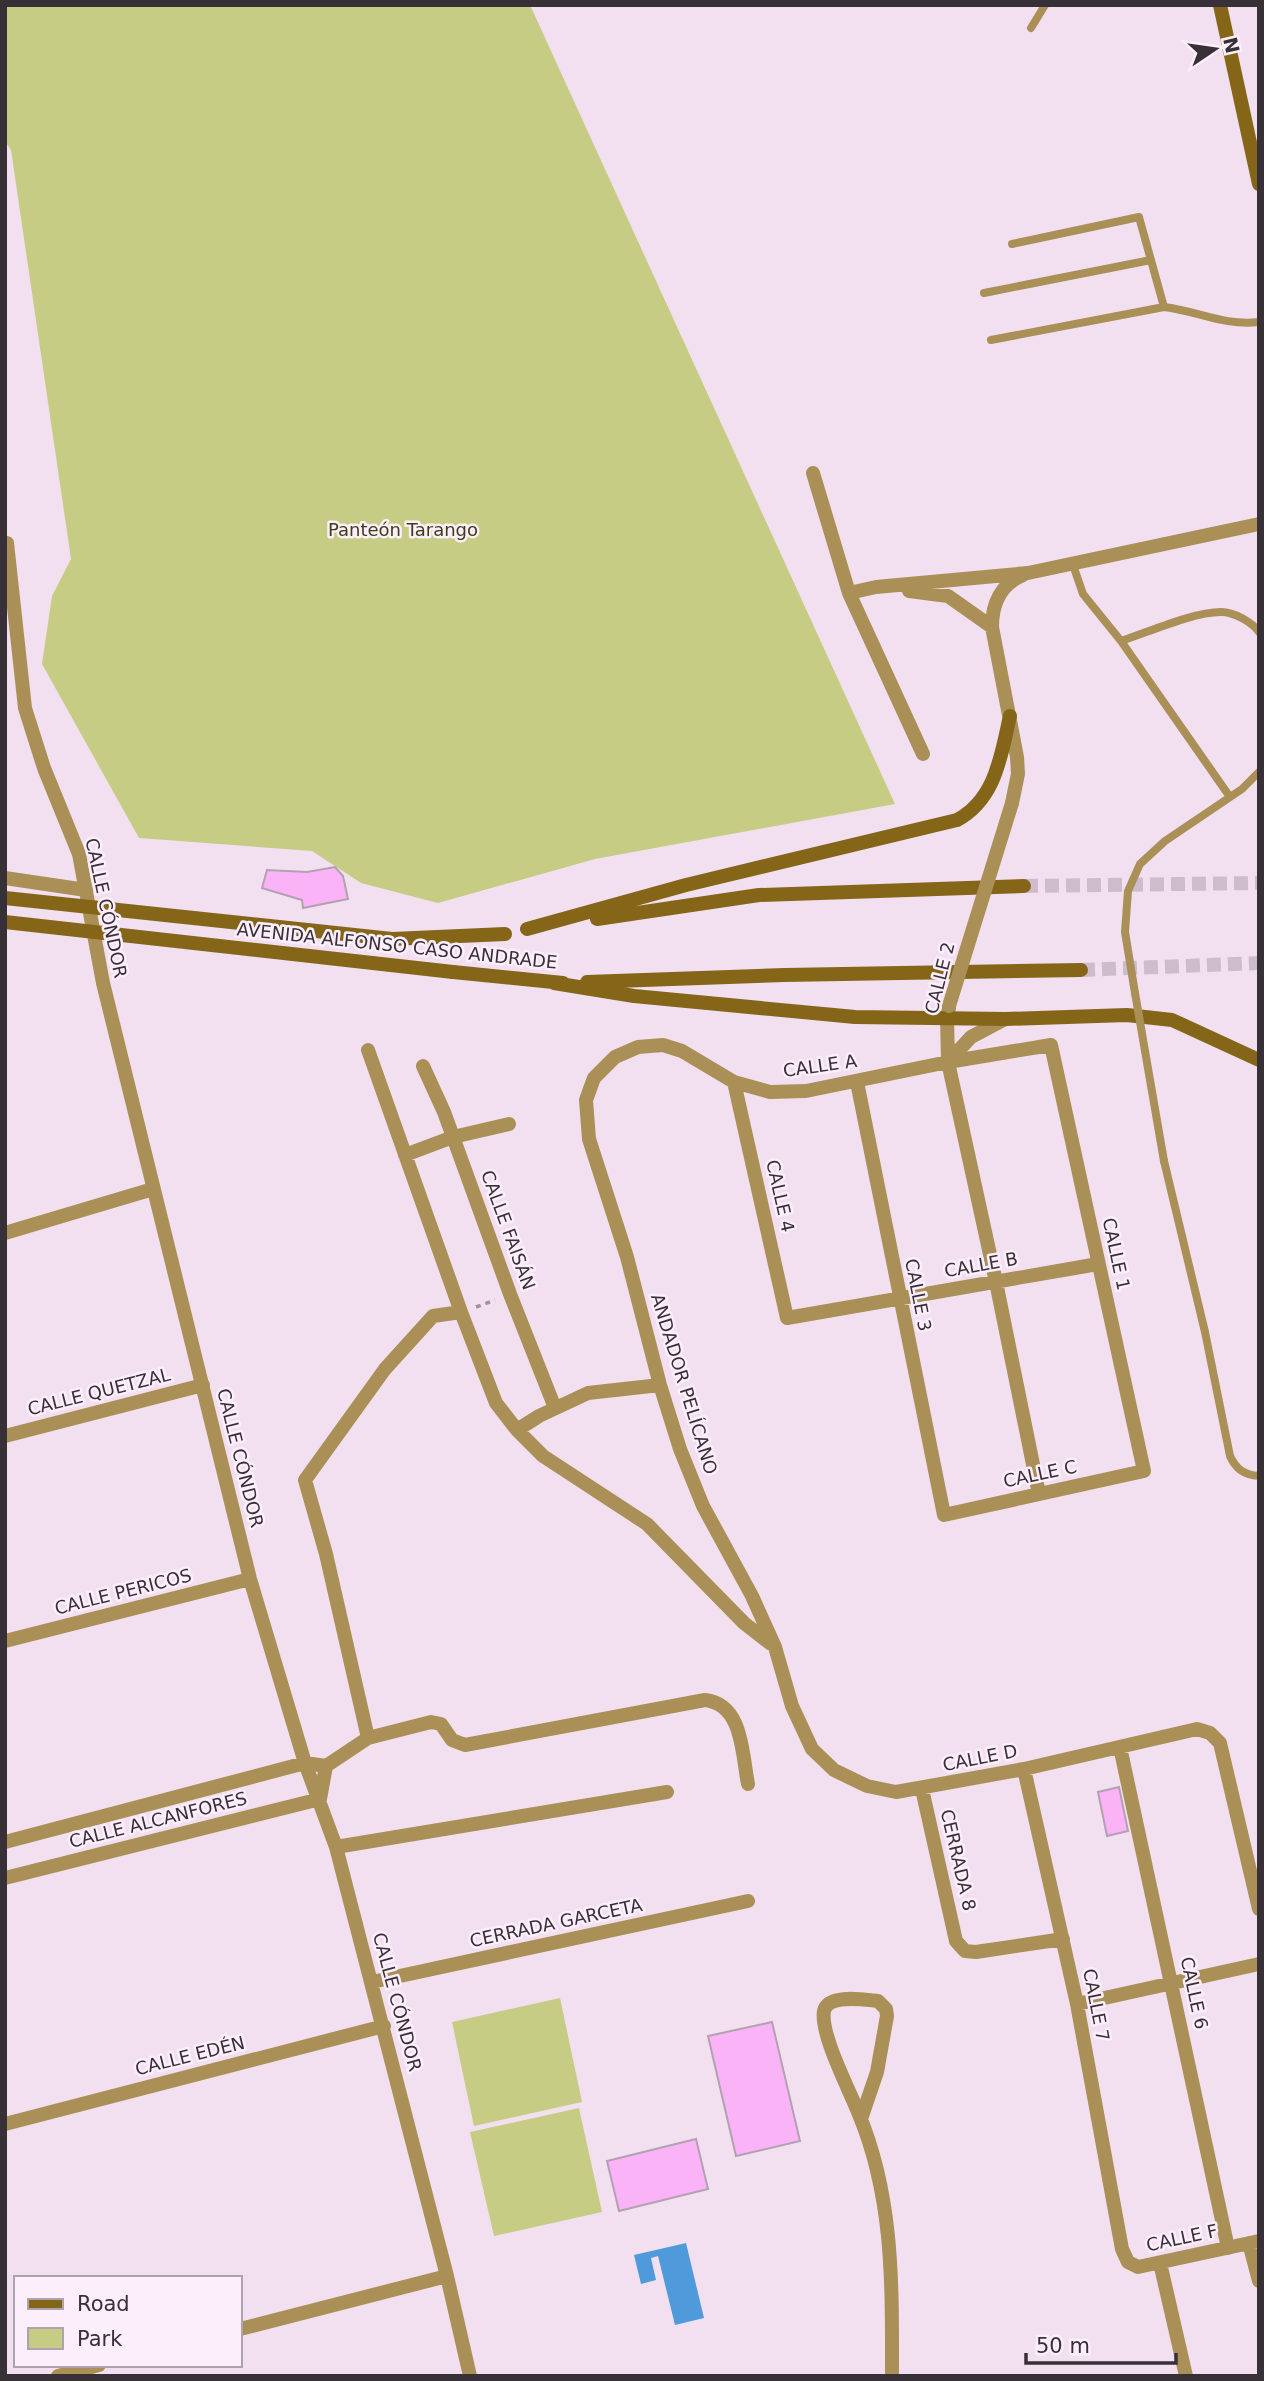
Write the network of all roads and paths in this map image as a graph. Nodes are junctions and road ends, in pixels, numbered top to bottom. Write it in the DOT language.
graph roads {
  1 [pos="1045,5"];
  2 [pos="1220,5"];
  3 [pos="1031,28"];
  4 [pos="1259,184"];
  5 [pos="1012,244"];
  6 [pos="1151,260"];
  7 [pos="984,293"];
  8 [pos="1164,307"];
  9 [pos="1259,322"];
  10 [pos="991,340"];
  11 [pos="813,473"];
  12 [pos="1259,524"];
  13 [pos="7,543"];
  14 [pos="1072,562"];
  15 [pos="1028,573"];
  16 [pos="876,587"];
  17 [pos="849,593"];
  18 [pos="992,627"];
  19 [pos="1259,632"];
  20 [pos="1121,640"];
  21 [pos="1010,716"];
  22 [pos="923,754"];
  23 [pos="1259,772"];
  24 [pos="1230,797"];
  25 [pos="5,878"];
  26 [pos="1024,886"];
  27 [pos="86,890"];
  28 [pos="5,898"];
  29 [pos="5,922"];
  30 [pos="527,929"];
  31 [pos="1081,970"];
  32 [pos="554,983"];
  33 [pos="948,1012"];
  34 [pos="1006,1019"];
  35 [pos="1051,1045"];
  36 [pos="368,1050"];
  37 [pos="1259,1060"];
  38 [pos="948,1062"];
  39 [pos="423,1066"];
  40 [pos="734,1082"];
  41 [pos="857,1082"];
  42 [pos="586,1100"];
  43 [pos="509,1124"];
  44 [pos="453,1137"];
  45 [pos="405,1155"];
  46 [pos="153,1189"];
  47 [pos="5,1233"];
  48 [pos="1098,1264"];
  49 [pos="996,1282"];
  50 [pos="510,1294"];
  51 [pos="899,1299"];
  52 [pos="461,1312"];
  53 [pos="787,1318"];
  54 [pos="203,1385"];
  55 [pos="660,1385"];
  56 [pos="555,1409"];
  57 [pos="517,1430"];
  58 [pos="5,1436"];
  59 [pos="1144,1471"];
  60 [pos="1259,1476"];
  61 [pos="1039,1494"];
  62 [pos="944,1515"];
  63 [pos="250,1579"];
  64 [pos="5,1641"];
  65 [pos="775,1647"];
  66 [pos="792,1706"];
  67 [pos="368,1738"];
  68 [pos="1120,1747"];
  69 [pos="305,1763"];
  70 [pos="326,1766"];
  71 [pos="1024,1769"];
  72 [pos="748,1784"];
  73 [pos="922,1788"];
  74 [pos="667,1792"];
  75 [pos="320,1799"];
  76 [pos="5,1842"];
  77 [pos="336,1847"];
  78 [pos="5,1878"];
  79 [pos="748,1901"];
  80 [pos="1259,1909"];
  81 [pos="1063,1939"];
  82 [pos="1259,1965"];
  83 [pos="372,1982"];
  84 [pos="1172,1983"];
  85 [pos="1077,2004"];
  86 [pos="384,2026"];
  87 [pos="861,2119"];
  88 [pos="5,2124"];
  89 [pos="1254,2242"];
  90 [pos="1228,2248"];
  91 [pos="1122,2249"];
  92 [pos="1160,2263"];
  93 [pos="447,2276"];
  94 [pos="1259,2281"];
  95 [pos="242,2328"];
  96 [pos="92,2367"];
  97 [pos="58,2376"];
  98 [pos="470,2376"];
  99 [pos="892,2376"];
  100 [pos="1186,2376"];
  1 -- 3 [label="lane"];
  2 -- 4 [label="main road"];
  5 -- 6 [label="lane"];
  6 -- 7 [label="lane"];
  6 -- 8 [label="lane"];
  8 -- 9 [label="lane"];
  8 -- 10 [label="lane"];
  11 -- 17 [label="street"];
  12 -- 14 [label="street"];
  13 -- 27 [label="street, CALLE CÓNDOR"];
  14 -- 15 [label="street"];
  14 -- 20 [label="lane"];
  15 -- 16 [label="street"];
  15 -- 18 [label="street, CALLE 2"];
  16 -- 17 [label="street"];
  16 -- 18 [label="street"];
  17 -- 22 [label="street"];
  18 -- 21 [label="street, CALLE 2"];
  19 -- 20 [label="lane"];
  20 -- 24 [label="lane"];
  21 -- 30 [label="main road"];
  21 -- 33 [label="street, CALLE 2, bridge"];
  23 -- 24 [label="lane"];
  24 -- 60 [label="lane, bridge"];
  25 -- 27 [label="street"];
  26 -- 30 [label="main road, AVENIDA ALFONSO CASO ANDRADE"];
  27 -- 46 [label="street, CALLE CÓNDOR"];
  28 -- 30 [label="main road, AVENIDA ALFONSO CASO ANDRADE, bridge"];
  29 -- 32 [label="main road, AVENIDA ALFONSO CASO ANDRADE, bridge"];
  31 -- 32 [label="main road, AVENIDA ALFONSO CASO ANDRADE"];
  32 -- 33 [label="main road"];
  33 -- 34 [label="main road"];
  33 -- 38 [label="street, CALLE 2"];
  34 -- 37 [label="main road"];
  34 -- 38 [label="street"];
  35 -- 38 [label="street, CALLE A"];
  35 -- 48 [label="street, CALLE 1"];
  36 -- 45 [label="street"];
  38 -- 41 [label="street, CALLE A"];
  38 -- 49 [label="street, CALLE 2"];
  39 -- 44 [label="street, CALLE FAISÁN"];
  40 -- 41 [label="street, CALLE A"];
  40 -- 42 [label="street, CALLE A"];
  40 -- 53 [label="street, CALLE 4"];
  41 -- 51 [label="street, CALLE 3"];
  42 -- 55 [label="street, ANDADOR PELÍCANO"];
  43 -- 44 [label="street"];
  44 -- 45 [label="street"];
  44 -- 50 [label="street, CALLE FAISÁN"];
  45 -- 52 [label="street"];
  46 -- 47 [label="street"];
  46 -- 54 [label="street, CALLE CÓNDOR"];
  48 -- 49 [label="street, CALLE B"];
  48 -- 59 [label="street, CALLE 1"];
  49 -- 51 [label="street, CALLE B"];
  49 -- 61 [label="street, CALLE 2"];
  50 -- 52 [label="path"];
  50 -- 56 [label="street, CALLE FAISÁN"];
  51 -- 53 [label="street, CALLE B"];
  51 -- 62 [label="street, CALLE 3"];
  52 -- 57 [label="street"];
  52 -- 67 [label="street"];
  54 -- 58 [label="street, CALLE QUETZAL"];
  54 -- 63 [label="street, CALLE CÓNDOR"];
  55 -- 56 [label="street"];
  55 -- 65 [label="street, ANDADOR PELÍCANO"];
  56 -- 57 [label="street"];
  57 -- 65 [label="street"];
  59 -- 61 [label="street, CALLE C"];
  61 -- 62 [label="street, CALLE C"];
  63 -- 64 [label="street, CALLE PERICOS"];
  63 -- 69 [label="street, CALLE CÓNDOR"];
  65 -- 66 [label="street, ANDADOR PELÍCANO"];
  66 -- 73 [label="street, CALLE D"];
  67 -- 70 [label="street"];
  67 -- 72 [label="street"];
  68 -- 71 [label="street, CALLE D"];
  68 -- 80 [label="street, CALLE D"];
  68 -- 84 [label="street, CALLE 6"];
  69 -- 70 [label="street"];
  69 -- 75 [label="street, CALLE CÓNDOR"];
  69 -- 76 [label="street, CALLE ALCANFORES"];
  70 -- 75 [label="street"];
  71 -- 73 [label="street, CALLE D"];
  71 -- 81 [label="street, CALLE 7"];
  73 -- 81 [label="street, CERRADA 8"];
  74 -- 77 [label="street"];
  75 -- 77 [label="street, CALLE CÓNDOR"];
  75 -- 78 [label="street, CALLE ALCANFORES"];
  77 -- 83 [label="street, CALLE CÓNDOR"];
  79 -- 83 [label="street, CERRADA GARCETA"];
  81 -- 85 [label="street, CALLE 7"];
  82 -- 84 [label="street"];
  83 -- 86 [label="street, CALLE CÓNDOR"];
  84 -- 85 [label="street"];
  84 -- 90 [label="street, CALLE 6"];
  85 -- 91 [label="street, CALLE 7"];
  86 -- 88 [label="street, CALLE EDÉN"];
  86 -- 93 [label="street, CALLE CÓNDOR"];
  87 -- 87 [label="street"];
  87 -- 99 [label="street"];
  89 -- 90 [label="street, CALLE F"];
  89 -- 94 [label="street"];
  90 -- 92 [label="street, CALLE F"];
  91 -- 92 [label="street, CALLE F"];
  92 -- 100 [label="street"];
  93 -- 95 [label="street"];
  93 -- 98 [label="street, CALLE CÓNDOR"];
  96 -- 97 [label="street"];
}
